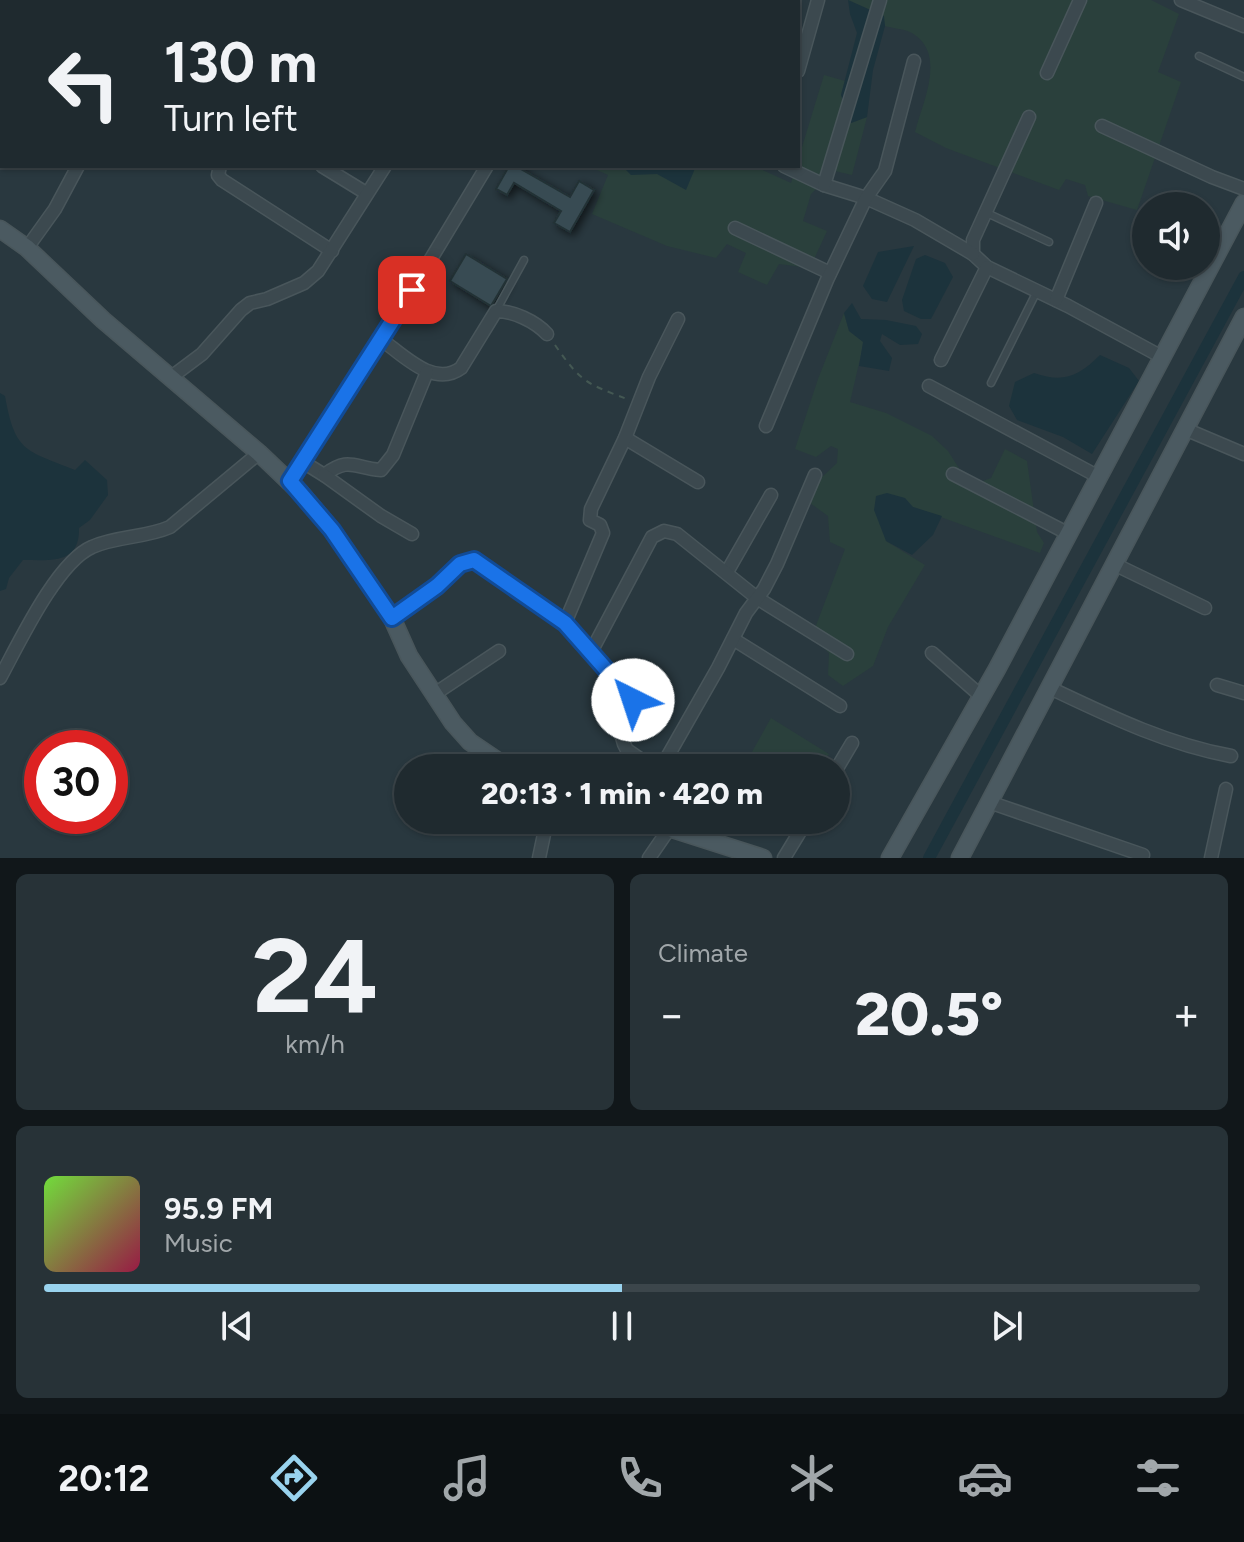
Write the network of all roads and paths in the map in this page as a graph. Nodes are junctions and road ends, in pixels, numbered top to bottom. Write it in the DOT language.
graph roads {
  1 [pos="818,0"];
  2 [pos="880,0"];
  3 [pos="1080,0"];
  4 [pos="1181,0"];
  5 [pos="1244,26"];
  6 [pos="1199,56"];
  7 [pos="914,61"];
  8 [pos="800,64"];
  9 [pos="1047,73"];
  10 [pos="1244,77"];
  11 [pos="1029,117"];
  12 [pos="1102,126"];
  13 [pos="77,168"];
  14 [pos="220,168"];
  15 [pos="325,168"];
  16 [pos="384,168"];
  17 [pos="486,168"];
  18 [pos="788,168"];
  19 [pos="824,185"];
  20 [pos="1244,189"];
  21 [pos="366,193"];
  22 [pos="866,198"];
  23 [pos="1096,203"];
  24 [pos="1244,203"];
  25 [pos="986,212"];
  26 [pos="735,228"];
  27 [pos="0,229"];
  28 [pos="1049,242"];
  29 [pos="27,248"];
  30 [pos="332,251"];
  31 [pos="973,254"];
  32 [pos="524,260"];
  33 [pos="987,267"];
  34 [pos="830,273"];
  35 [pos="1037,291"];
  36 [pos="1056,300"];
  37 [pos="496,311"];
  38 [pos="678,319"];
  39 [pos="1244,319"];
  40 [pos="547,334"];
  41 [pos="382,340"];
  42 [pos="1162,357"];
  43 [pos="941,360"];
  44 [pos="427,372"];
  45 [pos="170,378"];
  46 [pos="991,383"];
  47 [pos="929,386"];
  48 [pos="637,403"];
  49 [pos="766,426"];
  50 [pos="1185,429"];
  51 [pos="625,438"];
  52 [pos="259,453"];
  53 [pos="1244,454"];
  54 [pos="303,462"];
  55 [pos="953,474"];
  56 [pos="324,475"];
  57 [pos="815,475"];
  58 [pos="1099,477"];
  59 [pos="290,481"];
  60 [pos="698,482"];
  61 [pos="771,495"];
  62 [pos="412,534"];
  63 [pos="1069,534"];
  64 [pos="1116,565"];
  65 [pos="727,572"];
  66 [pos="757,598"];
  67 [pos="1205,608"];
  68 [pos="392,618"];
  69 [pos="565,623"];
  70 [pos="733,639"];
  71 [pos="499,651"];
  72 [pos="591,652"];
  73 [pos="932,653"];
  74 [pos="847,654"];
  75 [pos="0,678"];
  76 [pos="1217,685"];
  77 [pos="1050,688"];
  78 [pos="1244,693"];
  79 [pos="433,695"];
  80 [pos="981,696"];
  81 [pos="840,706"];
  82 [pos="852,743"];
  83 [pos="488,754"];
  84 [pos="633,754"];
  85 [pos="669,754"];
  86 [pos="845,754"];
  87 [pos="1231,756"];
  88 [pos="1226,789"];
  89 [pos="989,802"];
  90 [pos="544,834"];
  91 [pos="666,834"];
  92 [pos="685,834"];
  93 [pos="799,834"];
  94 [pos="1143,855"];
  95 [pos="756,857"];
  96 [pos="539,858"];
  97 [pos="649,858"];
  98 [pos="784,858"];
  99 [pos="890,858"];
  100 [pos="960,858"];
  101 [pos="1211,858"];
  1 -- 8 [label="street"];
  2 -- 19 [label="street"];
  3 -- 9 [label="street"];
  4 -- 5 [label="street"];
  6 -- 10 [label="lane"];
  7 -- 22 [label="street"];
  11 -- 25 [label="street"];
  12 -- 20 [label="street"];
  13 -- 29 [label="street"];
  14 -- 30 [label="street"];
  15 -- 21 [label="street"];
  16 -- 21 [label="street"];
  17 -- 41 [label="street"];
  18 -- 19 [label="street"];
  19 -- 22 [label="street"];
  21 -- 30 [label="street"];
  22 -- 31 [label="street"];
  22 -- 34 [label="street"];
  23 -- 36 [label="street"];
  24 -- 42 [label="street"];
  25 -- 28 [label="lane"];
  25 -- 31 [label="street"];
  26 -- 34 [label="street"];
  27 -- 29 [label="street"];
  29 -- 45 [label="street"];
  30 -- 45 [label="street"];
  31 -- 33 [label="street"];
  32 -- 37 [label="lane"];
  33 -- 35 [label="street"];
  33 -- 43 [label="street"];
  34 -- 49 [label="street"];
  35 -- 36 [label="street"];
  35 -- 46 [label="lane"];
  36 -- 42 [label="street"];
  37 -- 40 [label="street"];
  37 -- 44 [label="street"];
  38 -- 48 [label="street"];
  39 -- 50 [label="street"];
  40 -- 48 [label="path"];
  41 -- 44 [label="street"];
  41 -- 54 [label="street"];
  42 -- 58 [label="street"];
  44 -- 56 [label="street"];
  45 -- 52 [label="street"];
  47 -- 58 [label="street"];
  48 -- 51 [label="street"];
  50 -- 53 [label="street"];
  50 -- 64 [label="street"];
  51 -- 60 [label="street"];
  51 -- 69 [label="street"];
  52 -- 59 [label="street"];
  52 -- 75 [label="street"];
  54 -- 56 [label="street"];
  54 -- 59 [label="street"];
  55 -- 63 [label="street"];
  56 -- 62 [label="street"];
  57 -- 66 [label="street"];
  58 -- 63 [label="street"];
  59 -- 68 [label="street"];
  61 -- 65 [label="street"];
  63 -- 80 [label="street"];
  64 -- 67 [label="street"];
  64 -- 77 [label="street"];
  65 -- 66 [label="street"];
  65 -- 72 [label="street"];
  66 -- 70 [label="street"];
  66 -- 74 [label="street"];
  68 -- 69 [label="street"];
  68 -- 79 [label="street"];
  69 -- 72 [label="street"];
  70 -- 81 [label="street"];
  70 -- 85 [label="street"];
  71 -- 79 [label="street"];
  72 -- 84 [label="street"];
  73 -- 80 [label="street"];
  76 -- 78 [label="street"];
  77 -- 87 [label="street"];
  77 -- 89 [label="street"];
  79 -- 83 [label="street"];
  80 -- 99 [label="street"];
  82 -- 86 [label="street"];
  88 -- 101 [label="street"];
  89 -- 94 [label="street"];
  89 -- 100 [label="street"];
  90 -- 96 [label="street"];
  91 -- 97 [label="street"];
  92 -- 95 [label="street"];
  93 -- 98 [label="street"];
}
